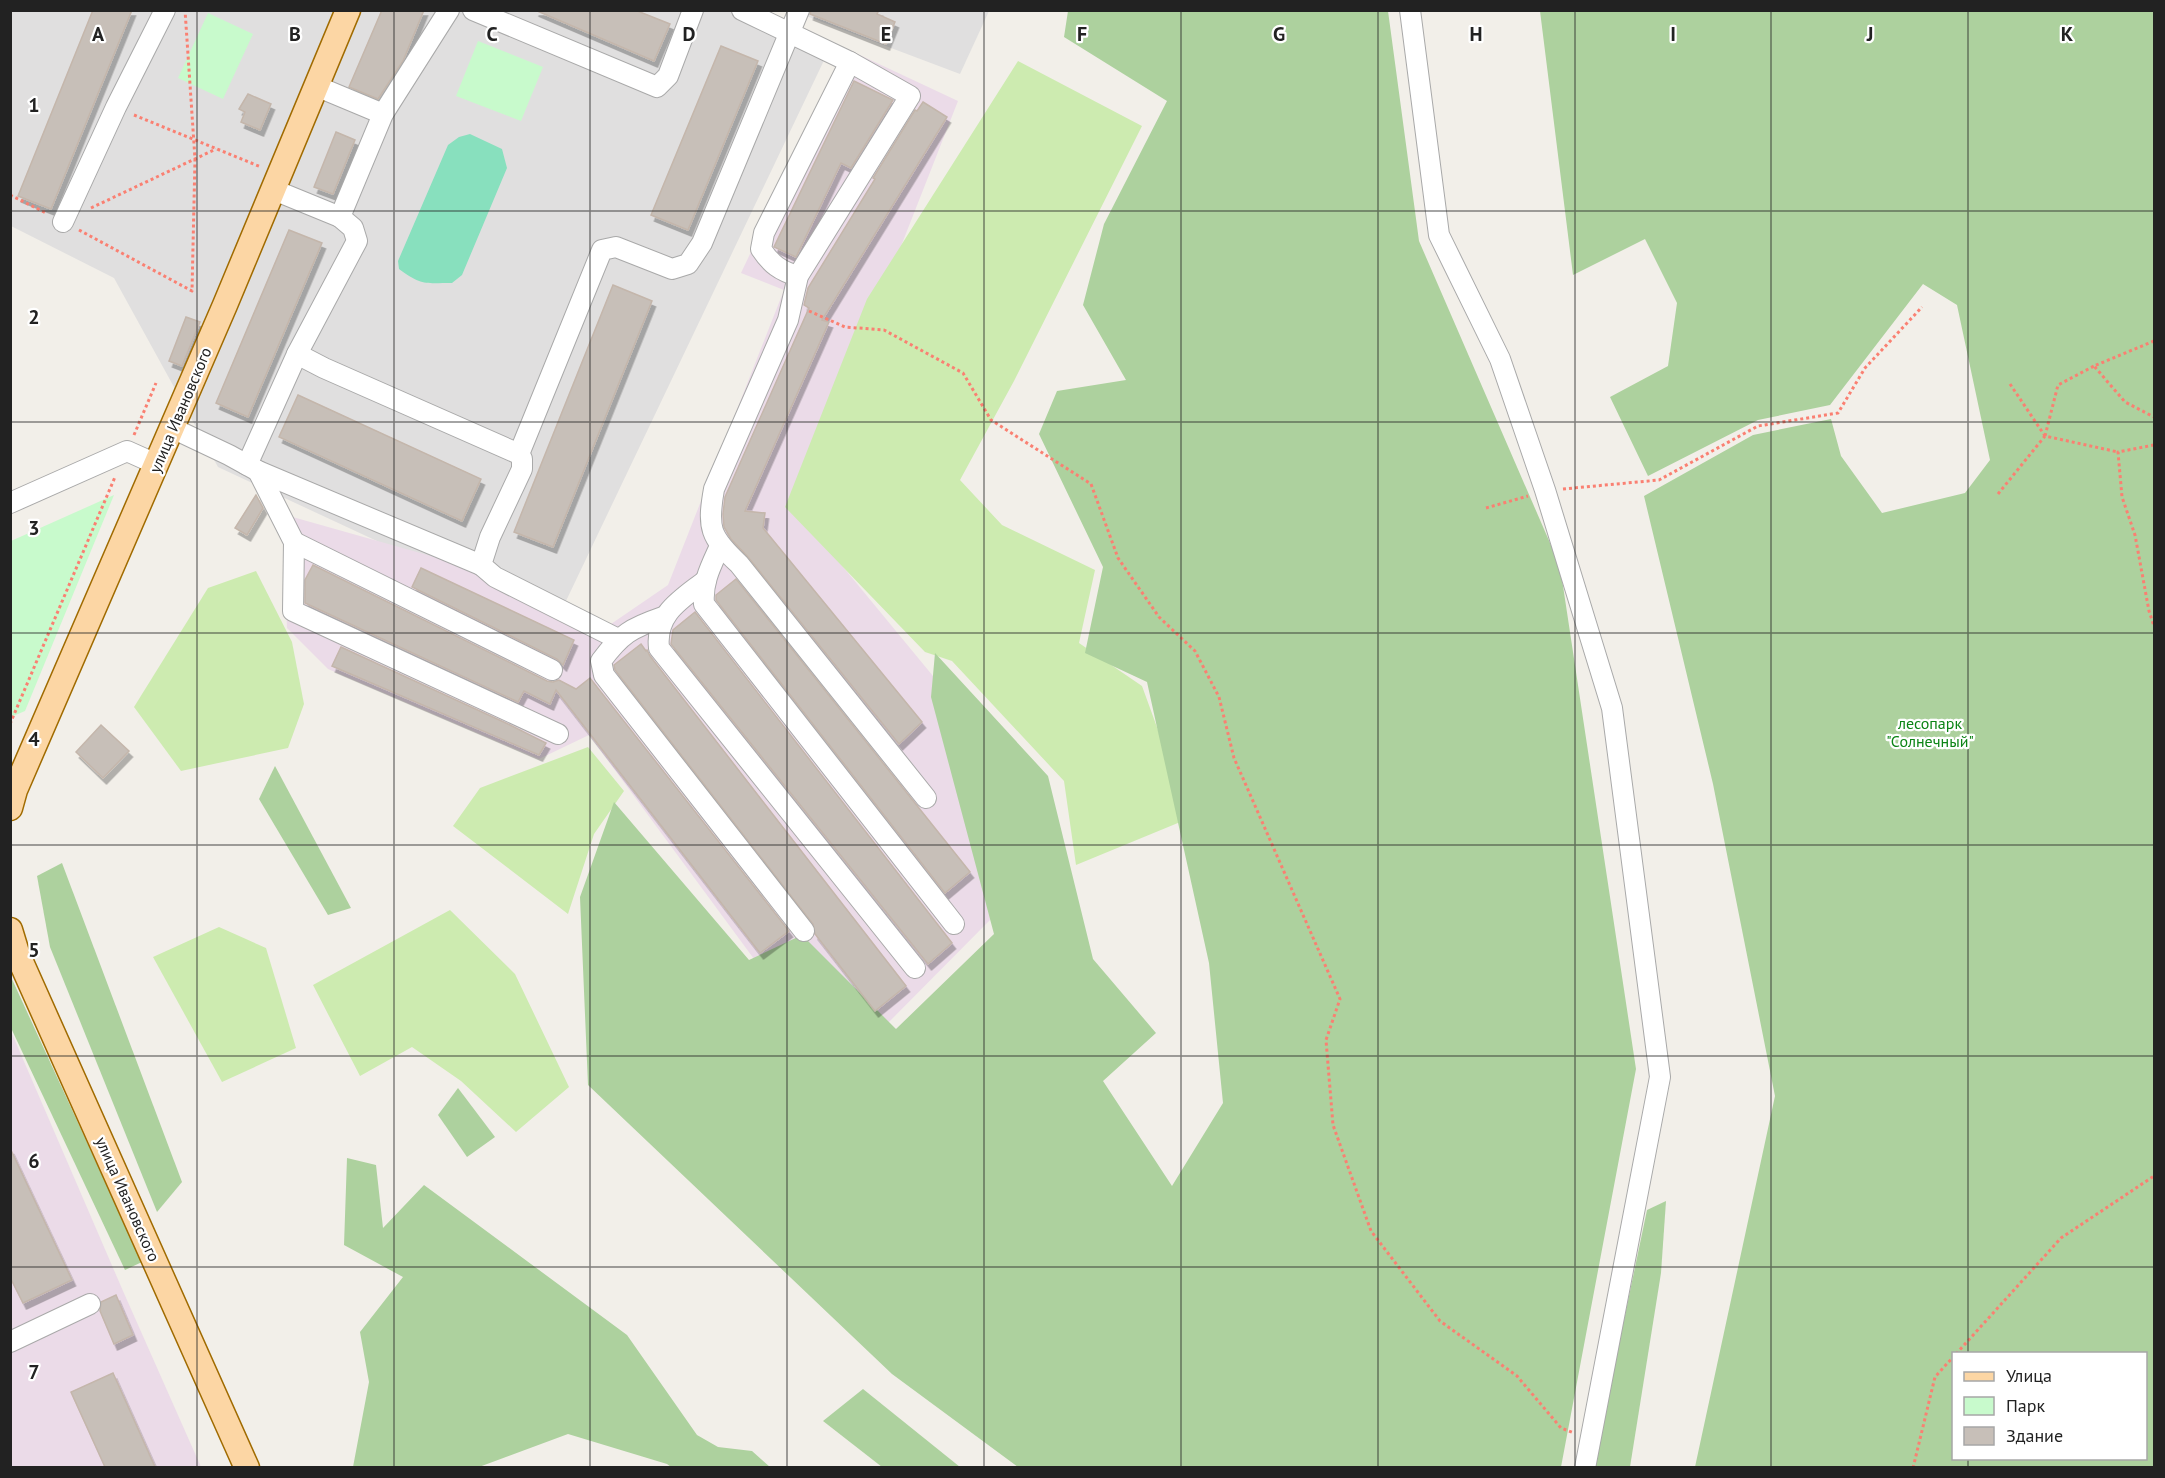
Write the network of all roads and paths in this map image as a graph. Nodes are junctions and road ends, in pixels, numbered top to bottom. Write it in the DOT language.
graph roads {
  1 [pos="165,10"];
  2 [pos="185,10"];
  3 [pos="348,10"];
  4 [pos="449,10"];
  5 [pos="474,10"];
  6 [pos="693,10"];
  7 [pos="742,10"];
  8 [pos="799,10"];
  9 [pos="1410,10"];
  10 [pos="790,34"];
  11 [pos="850,62"];
  12 [pos="316,86"];
  13 [pos="116,107"];
  14 [pos="383,114"];
  15 [pos="193,140"];
  16 [pos="216,149"];
  17 [pos="195,159"];
  18 [pos="277,182"];
  19 [pos="10,195"];
  20 [pos="340,217"];
  21 [pos="63,222"];
  22 [pos="798,276"];
  23 [pos="1922,307"];
  24 [pos="805,309"];
  25 [pos="2154,341"];
  26 [pos="297,354"];
  27 [pos="2094,366"];
  28 [pos="156,383"];
  29 [pos="2010,384"];
  30 [pos="2154,417"];
  31 [pos="172,428"];
  32 [pos="2045,436"];
  33 [pos="2154,445"];
  34 [pos="127,451"];
  35 [pos="2118,452"];
  36 [pos="519,454"];
  37 [pos="156,464"];
  38 [pos="253,468"];
  39 [pos="1545,490"];
  40 [pos="1998,494"];
  41 [pos="10,503"];
  42 [pos="1486,508"];
  43 [pos="294,542"];
  44 [pos="720,546"];
  45 [pos="481,564"];
  46 [pos="706,580"];
  47 [pos="663,617"];
  48 [pos="2154,626"];
  49 [pos="618,639"];
  50 [pos="552,670"];
  51 [pos="10,724"];
  52 [pos="558,734"];
  53 [pos="926,798"];
  54 [pos="10,808"];
  55 [pos="954,924"];
  56 [pos="10,930"];
  57 [pos="804,931"];
  58 [pos="915,968"];
  59 [pos="2154,1176"];
  60 [pos="90,1304"];
  61 [pos="10,1342"];
  62 [pos="1958,1352"];
  63 [pos="1952,1358"];
  64 [pos="1590,1437"];
  65 [pos="248,1467"];
  66 [pos="1585,1467"];
  67 [pos="1913,1467"];
  1 -- 13 [label="street"];
  2 -- 15 [label="path"];
  3 -- 12 [label="main road, улица Ивановского"];
  4 -- 14 [label="street"];
  5 -- 6 [label="street"];
  7 -- 10 [label="street"];
  8 -- 10 [label="street"];
  9 -- 39 [label="street"];
  10 -- 11 [label="street"];
  10 -- 36 [label="street"];
  11 -- 22 [label="street"];
  11 -- 22 [label="street"];
  12 -- 14 [label="street"];
  12 -- 18 [label="main road, улица Ивановского"];
  13 -- 15 [label="path"];
  13 -- 21 [label="street"];
  14 -- 20 [label="street"];
  15 -- 16 [label="path"];
  15 -- 17 [label="path"];
  16 -- 17 [label="path"];
  16 -- 18 [label="path"];
  17 -- 21 [label="path"];
  17 -- 21 [label="path"];
  18 -- 20 [label="street"];
  18 -- 31 [label="main road, улица Ивановского"];
  19 -- 21 [label="path"];
  20 -- 26 [label="street"];
  22 -- 44 [label="street"];
  23 -- 39 [label="path"];
  24 -- 64 [label="path"];
  25 -- 27 [label="path"];
  26 -- 36 [label="street"];
  26 -- 38 [label="street"];
  27 -- 30 [label="path"];
  27 -- 32 [label="path"];
  28 -- 34 [label="path"];
  29 -- 32 [label="path"];
  31 -- 37 [label="main road, улица Ивановского"];
  31 -- 38 [label="street"];
  32 -- 35 [label="path"];
  32 -- 40 [label="path"];
  33 -- 35 [label="path"];
  34 -- 37 [label="street"];
  34 -- 41 [label="street"];
  34 -- 51 [label="path"];
  35 -- 48 [label="path"];
  36 -- 45 [label="street"];
  37 -- 54 [label="main road, улица Ивановского"];
  38 -- 43 [label="street"];
  38 -- 45 [label="street"];
  39 -- 42 [label="path"];
  39 -- 64 [label="street"];
  43 -- 50 [label="street"];
  43 -- 52 [label="street"];
  44 -- 46 [label="street"];
  44 -- 53 [label="street"];
  45 -- 49 [label="street"];
  46 -- 47 [label="street"];
  46 -- 55 [label="street"];
  47 -- 49 [label="street"];
  47 -- 58 [label="street"];
  49 -- 57 [label="street"];
  56 -- 65 [label="main road, улица Ивановского"];
  59 -- 62 [label="path"];
  60 -- 61 [label="street"];
  63 -- 67 [label="path"];
  64 -- 66 [label="street"];
}
